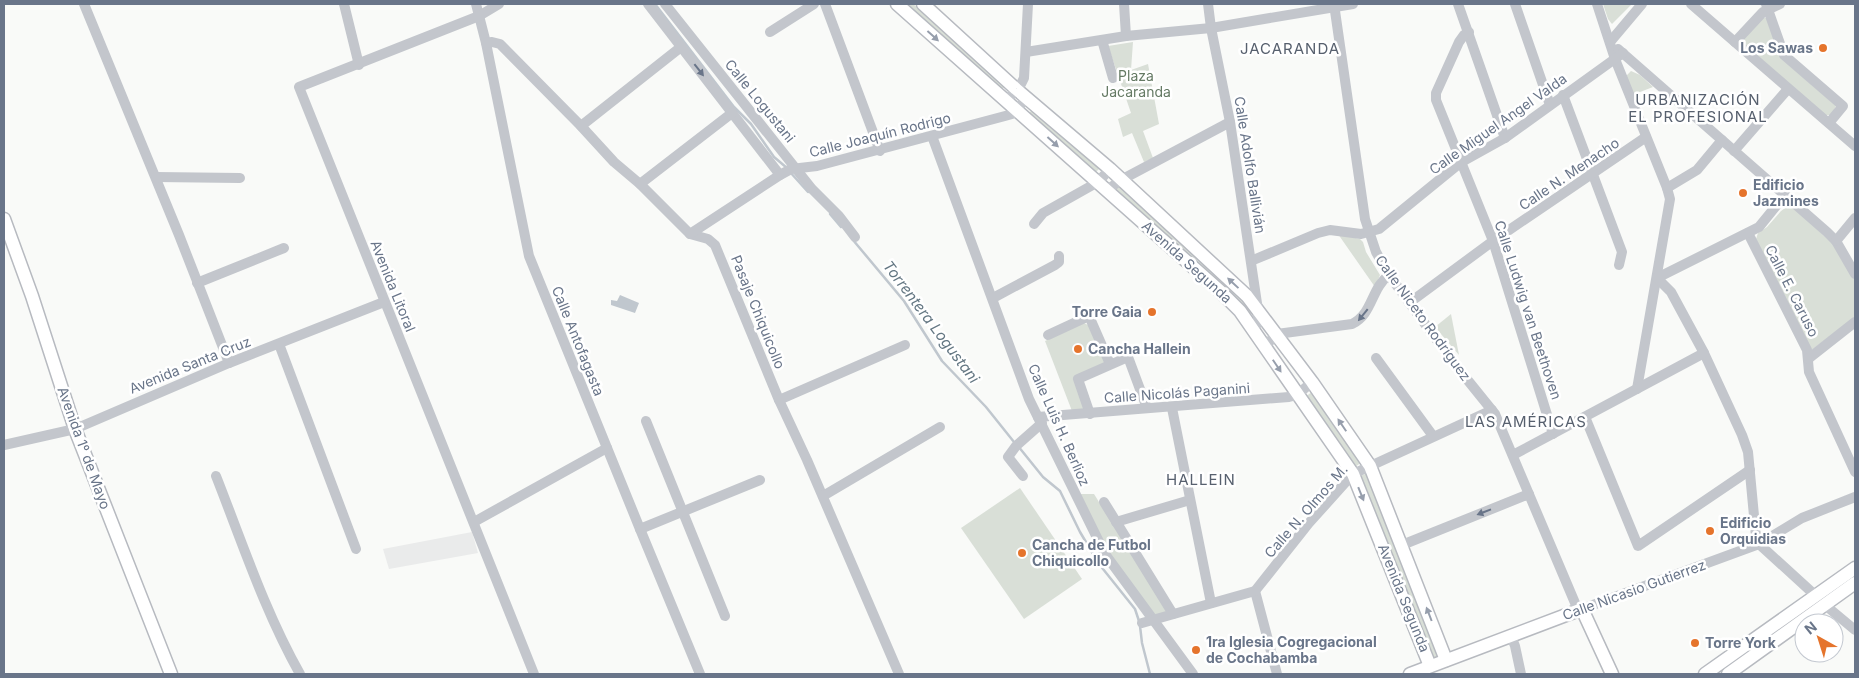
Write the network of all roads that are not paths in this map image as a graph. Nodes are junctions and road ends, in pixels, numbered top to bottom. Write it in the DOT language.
graph roads {
  1 [pos="84,4"];
  2 [pos="344,4"];
  3 [pos="476,4"];
  4 [pos="499,4"];
  5 [pos="648,4"];
  6 [pos="665,4"];
  7 [pos="814,4"];
  8 [pos="826,4"];
  9 [pos="897,4"];
  10 [pos="923,4"];
  11 [pos="1028,4"];
  12 [pos="1124,4"];
  13 [pos="1208,4"];
  14 [pos="1353,4"];
  15 [pos="1458,4"];
  16 [pos="1515,4"];
  17 [pos="1597,4"];
  18 [pos="1642,4"];
  19 [pos="1690,4"];
  20 [pos="1780,4"];
  21 [pos="1335,5"];
  22 [pos="1767,6"];
  23 [pos="479,16"];
  24 [pos="1211,28"];
  25 [pos="770,32"];
  26 [pos="1469,32"];
  27 [pos="1126,36"];
  28 [pos="1102,40"];
  29 [pos="1610,42"];
  30 [pos="1735,42"];
  31 [pos="486,43"];
  32 [pos="680,47"];
  33 [pos="1026,52"];
  34 [pos="1619,56"];
  35 [pos="359,64"];
  36 [pos="1113,78"];
  37 [pos="1016,89"];
  38 [pos="1788,89"];
  39 [pos="1563,95"];
  40 [pos="1027,98"];
  41 [pos="1006,100"];
  42 [pos="1550,105"];
  43 [pos="1016,110"];
  44 [pos="732,113"];
  45 [pos="1230,122"];
  46 [pos="1829,124"];
  47 [pos="581,126"];
  48 [pos="932,136"];
  49 [pos="1646,137"];
  50 [pos="1506,138"];
  51 [pos="1722,140"];
  52 [pos="1855,146"];
  53 [pos="880,151"];
  54 [pos="1734,151"];
  55 [pos="1460,163"];
  56 [pos="1110,169"];
  57 [pos="788,171"];
  58 [pos="1593,174"];
  59 [pos="156,177"];
  60 [pos="240,178"];
  61 [pos="1121,180"];
  62 [pos="640,184"];
  63 [pos="1102,186"];
  64 [pos="1667,188"];
  65 [pos="1785,195"];
  66 [pos="1855,218"];
  67 [pos="4,219"];
  68 [pos="1034,224"];
  69 [pos="1369,232"];
  70 [pos="690,234"];
  71 [pos="1748,234"];
  72 [pos="855,237"];
  73 [pos="1493,240"];
  74 [pos="1836,241"];
  75 [pos="284,248"];
  76 [pos="1059,256"];
  77 [pos="1251,260"];
  78 [pos="1619,265"];
  79 [pos="1855,274"];
  80 [pos="1389,275"];
  81 [pos="1657,278"];
  82 [pos="197,283"];
  83 [pos="993,298"];
  84 [pos="384,302"];
  85 [pos="1409,303"];
  86 [pos="1258,310"];
  87 [pos="1855,322"];
  88 [pos="1252,329"];
  89 [pos="1277,334"];
  90 [pos="1048,335"];
  91 [pos="279,344"];
  92 [pos="905,344"];
  93 [pos="1264,346"];
  94 [pos="1704,353"];
  95 [pos="1376,358"];
  96 [pos="1808,359"];
  97 [pos="229,363"];
  98 [pos="1110,364"];
  99 [pos="1312,382"];
  100 [pos="1637,389"];
  101 [pos="1297,395"];
  102 [pos="778,400"];
  103 [pos="1147,408"];
  104 [pos="1172,408"];
  105 [pos="1492,410"];
  106 [pos="1090,414"];
  107 [pos="1585,417"];
  108 [pos="1040,420"];
  109 [pos="646,421"];
  110 [pos="940,427"];
  111 [pos="75,429"];
  112 [pos="1553,434"];
  113 [pos="1433,436"];
  114 [pos="4,445"];
  115 [pos="607,448"];
  116 [pos="1513,455"];
  117 [pos="1370,466"];
  118 [pos="1750,470"];
  119 [pos="1855,472"];
  120 [pos="1353,474"];
  121 [pos="216,476"];
  122 [pos="1023,476"];
  123 [pos="760,480"];
  124 [pos="1530,494"];
  125 [pos="823,496"];
  126 [pos="1855,497"];
  127 [pos="1190,500"];
  128 [pos="1104,502"];
  129 [pos="683,512"];
  130 [pos="474,522"];
  131 [pos="1116,522"];
  132 [pos="640,529"];
  133 [pos="1402,544"];
  134 [pos="1759,544"];
  135 [pos="356,549"];
  136 [pos="1855,568"];
  137 [pos="1855,583"];
  138 [pos="1255,591"];
  139 [pos="1820,600"];
  140 [pos="1211,603"];
  141 [pos="1580,610"];
  142 [pos="1173,614"];
  143 [pos="726,616"];
  144 [pos="1154,620"];
  145 [pos="1142,624"];
  146 [pos="1855,630"];
  147 [pos="1511,636"];
  148 [pos="1446,660"];
  149 [pos="1430,666"];
  150 [pos="171,674"];
  151 [pos="300,674"];
  152 [pos="534,674"];
  153 [pos="700,674"];
  154 [pos="899,674"];
  155 [pos="1193,674"];
  156 [pos="1277,674"];
  157 [pos="1410,674"];
  158 [pos="1521,674"];
  159 [pos="1612,674"];
  160 [pos="1705,674"];
  161 [pos="1728,674"];
  1 -- 59 [label="street"];
  2 -- 35 [label="street"];
  3 -- 23 [label="street, Calle Antofagasta"];
  4 -- 23 [label="street, Avenida Litoral"];
  5 -- 32 [label="street, Calle Logustani"];
  6 -- 57 [label="street, Calle Logustani"];
  7 -- 25 [label="street"];
  8 -- 53 [label="street"];
  9 -- 41 [label="main road, Avenida Segunda, one-way"];
  10 -- 37 [label="main road, Avenida Segunda"];
  11 -- 33 [label="street"];
  12 -- 27 [label="street"];
  13 -- 24 [label="street, Calle Adolfo Ballivián"];
  14 -- 21 [label="street"];
  15 -- 26 [label="street"];
  16 -- 42 [label="street"];
  17 -- 29 [label="street"];
  18 -- 29 [label="street"];
  19 -- 30 [label="street"];
  20 -- 22 [label="street"];
  21 -- 24 [label="street"];
  21 -- 69 [label="street, Calle Niceto Rodríguez"];
  22 -- 30 [label="street"];
  22 -- 46 [label="street"];
  23 -- 31 [label="street, Calle Antofagasta"];
  23 -- 35 [label="street, Avenida Litoral"];
  24 -- 27 [label="street"];
  24 -- 45 [label="street, Calle Adolfo Ballivián"];
  26 -- 50 [label="street"];
  26 -- 55 [label="street, Calle Ludwig van Beethoven"];
  27 -- 28 [label="street"];
  28 -- 33 [label="street"];
  28 -- 36 [label="street"];
  29 -- 34 [label="street"];
  30 -- 38 [label="street"];
  31 -- 47 [label="street, Pasaje Chiquicollo"];
  31 -- 115 [label="street, Calle Antofagasta"];
  32 -- 44 [label="street, Calle Logustani, one-way"];
  32 -- 47 [label="street"];
  33 -- 37 [label="street"];
  34 -- 39 [label="street, Calle Miguel Angel Valda"];
  34 -- 49 [label="street"];
  34 -- 51 [label="street"];
  35 -- 84 [label="street, Avenida Litoral"];
  37 -- 40 [label="main road, Avenida Segunda"];
  37 -- 41 [label="street"];
  38 -- 46 [label="street"];
  38 -- 54 [label="street"];
  39 -- 42 [label="street, Calle Miguel Angel Valda"];
  39 -- 58 [label="street"];
  40 -- 43 [label="street, Calle Joaquín Rodrigo"];
  40 -- 56 [label="main road, Avenida Segunda"];
  41 -- 43 [label="main road, Avenida Segunda"];
  42 -- 50 [label="street, Calle Miguel Angel Valda"];
  43 -- 48 [label="street, Calle Joaquín Rodrigo"];
  43 -- 63 [label="main road, Avenida Segunda, one-way"];
  44 -- 57 [label="street, Calle Logustani"];
  44 -- 62 [label="street"];
  45 -- 61 [label="street"];
  45 -- 77 [label="street, Calle Adolfo Ballivián"];
  46 -- 52 [label="street"];
  47 -- 62 [label="street, Pasaje Chiquicollo"];
  48 -- 53 [label="street, Calle Joaquín Rodrigo"];
  48 -- 83 [label="street, Calle Luis H. Berlioz"];
  49 -- 58 [label="street, Calle N. Menacho"];
  49 -- 64 [label="street"];
  50 -- 55 [label="street, Calle Miguel Angel Valda"];
  51 -- 54 [label="street"];
  51 -- 64 [label="street"];
  53 -- 57 [label="street, Calle Joaquín Rodrigo"];
  54 -- 65 [label="street"];
  55 -- 69 [label="street, Calle Miguel Angel Valda"];
  55 -- 73 [label="street, Calle Ludwig van Beethoven"];
  56 -- 61 [label="main road, Avenida Segunda"];
  56 -- 63 [label="street"];
  57 -- 70 [label="street, Calle Joaquín Rodrigo"];
  57 -- 72 [label="street, Calle Logustani"];
  58 -- 73 [label="street, Calle N. Menacho"];
  58 -- 78 [label="street"];
  59 -- 60 [label="street"];
  59 -- 82 [label="street"];
  61 -- 63 [label="street"];
  86 -- 61 [label="main road, Avenida Segunda, one-way"];
  62 -- 70 [label="street, Pasaje Chiquicollo"];
  63 -- 68 [label="street"];
  63 -- 88 [label="main road, Avenida Segunda"];
  64 -- 81 [label="street"];
  65 -- 71 [label="street"];
  65 -- 74 [label="street"];
  66 -- 74 [label="street"];
  67 -- 111 [label="main road, Avenida 1º de Mayo"];
  69 -- 77 [label="street, Calle Miguel Angel Valda"];
  69 -- 80 [label="street, Calle Niceto Rodríguez"];
  70 -- 102 [label="street, Pasaje Chiquicollo"];
  71 -- 81 [label="street"];
  71 -- 96 [label="street, Calle E. Caruso"];
  73 -- 85 [label="street, Calle N. Menacho"];
  73 -- 112 [label="street, Calle Ludwig van Beethoven"];
  74 -- 79 [label="street"];
  75 -- 82 [label="street"];
  76 -- 83 [label="street"];
  77 -- 86 [label="street, Calle Adolfo Ballivián"];
  80 -- 85 [label="street, Calle Niceto Rodríguez"];
  80 -- 89 [label="street, one-way"];
  81 -- 94 [label="street"];
  81 -- 100 [label="street"];
  82 -- 97 [label="street"];
  83 -- 108 [label="street, Calle Luis H. Berlioz"];
  84 -- 91 [label="street, Avenida Santa Cruz"];
  84 -- 130 [label="street, Avenida Litoral"];
  85 -- 105 [label="street, Calle Niceto Rodríguez"];
  86 -- 88 [label="street, Calle Adolfo Ballivián"];
  86 -- 89 [label="main road, Avenida Segunda"];
  87 -- 96 [label="street"];
  88 -- 93 [label="main road, Avenida Segunda"];
  89 -- 93 [label="street"];
  89 -- 99 [label="main road, Avenida Segunda"];
  90 -- 98 [label="street"];
  91 -- 97 [label="street, Avenida Santa Cruz"];
  91 -- 135 [label="street"];
  92 -- 102 [label="street"];
  93 -- 101 [label="main road, Avenida Segunda, one-way"];
  94 -- 100 [label="street"];
  94 -- 118 [label="street"];
  95 -- 113 [label="street"];
  96 -- 119 [label="street, Calle E. Caruso"];
  97 -- 111 [label="street, Avenida Santa Cruz"];
  98 -- 103 [label="street"];
  98 -- 106 [label="street"];
  99 -- 101 [label="street"];
  117 -- 99 [label="main road, Avenida Segunda, one-way"];
  100 -- 107 [label="street"];
  101 -- 104 [label="street, Calle Nicolás Paganini"];
  101 -- 120 [label="main road, Avenida Segunda"];
  102 -- 125 [label="street, Pasaje Chiquicollo"];
  103 -- 104 [label="street, Calle Nicolás Paganini"];
  103 -- 106 [label="street, Calle Nicolás Paganini"];
  104 -- 127 [label="street"];
  105 -- 113 [label="street, Calle N. Olmos M."];
  105 -- 116 [label="street, Calle Niceto Rodríguez"];
  106 -- 108 [label="street, Calle Nicolás Paganini"];
  107 -- 112 [label="street"];
  107 -- 118 [label="street"];
  108 -- 122 [label="street"];
  108 -- 144 [label="street, Calle Luis H. Berlioz"];
  109 -- 129 [label="street"];
  110 -- 125 [label="street"];
  111 -- 114 [label="street, Avenida Santa Cruz"];
  111 -- 150 [label="main road, Avenida 1º de Mayo"];
  112 -- 116 [label="street"];
  113 -- 117 [label="street, Calle N. Olmos M."];
  115 -- 130 [label="street"];
  115 -- 132 [label="street, Calle Antofagasta"];
  116 -- 124 [label="street, Calle Niceto Rodríguez"];
  117 -- 120 [label="street, Calle N. Olmos M."];
  117 -- 133 [label="main road, Avenida Segunda"];
  118 -- 134 [label="street"];
  120 -- 138 [label="street, Calle N. Olmos M."];
  120 -- 149 [label="main road, Avenida Segunda, one-way"];
  121 -- 151 [label="street"];
  123 -- 129 [label="street"];
  124 -- 133 [label="street, one-way"];
  124 -- 141 [label="street, Calle Niceto Rodríguez"];
  125 -- 154 [label="street, Pasaje Chiquicollo"];
  126 -- 134 [label="street, Calle Nicasio Gutierrez"];
  127 -- 131 [label="street"];
  127 -- 140 [label="street"];
  128 -- 131 [label="street"];
  129 -- 132 [label="street"];
  129 -- 143 [label="street"];
  130 -- 152 [label="street, Avenida Litoral"];
  131 -- 142 [label="street"];
  132 -- 153 [label="street, Calle Antofagasta"];
  148 -- 133 [label="main road, Avenida Segunda, one-way"];
  134 -- 139 [label="street"];
  134 -- 141 [label="street, Calle Nicasio Gutierrez"];
  136 -- 139 [label="main road"];
  137 -- 139 [label="main road"];
  138 -- 140 [label="street"];
  138 -- 156 [label="street"];
  139 -- 146 [label="street"];
  139 -- 160 [label="main road"];
  139 -- 161 [label="main road"];
  140 -- 142 [label="street"];
  141 -- 147 [label="main road, Calle Nicasio Gutierrez"];
  141 -- 159 [label="main road, Calle Niceto Rodríguez"];
  142 -- 144 [label="street"];
  144 -- 145 [label="street"];
  144 -- 155 [label="street, Calle Luis H. Berlioz"];
  147 -- 148 [label="main road, Calle Nicasio Gutierrez"];
  147 -- 158 [label="street"];
  148 -- 149 [label="main road, Calle Nicasio Gutierrez"];
  149 -- 157 [label="main road, Calle Nicasio Gutierrez"];
}
